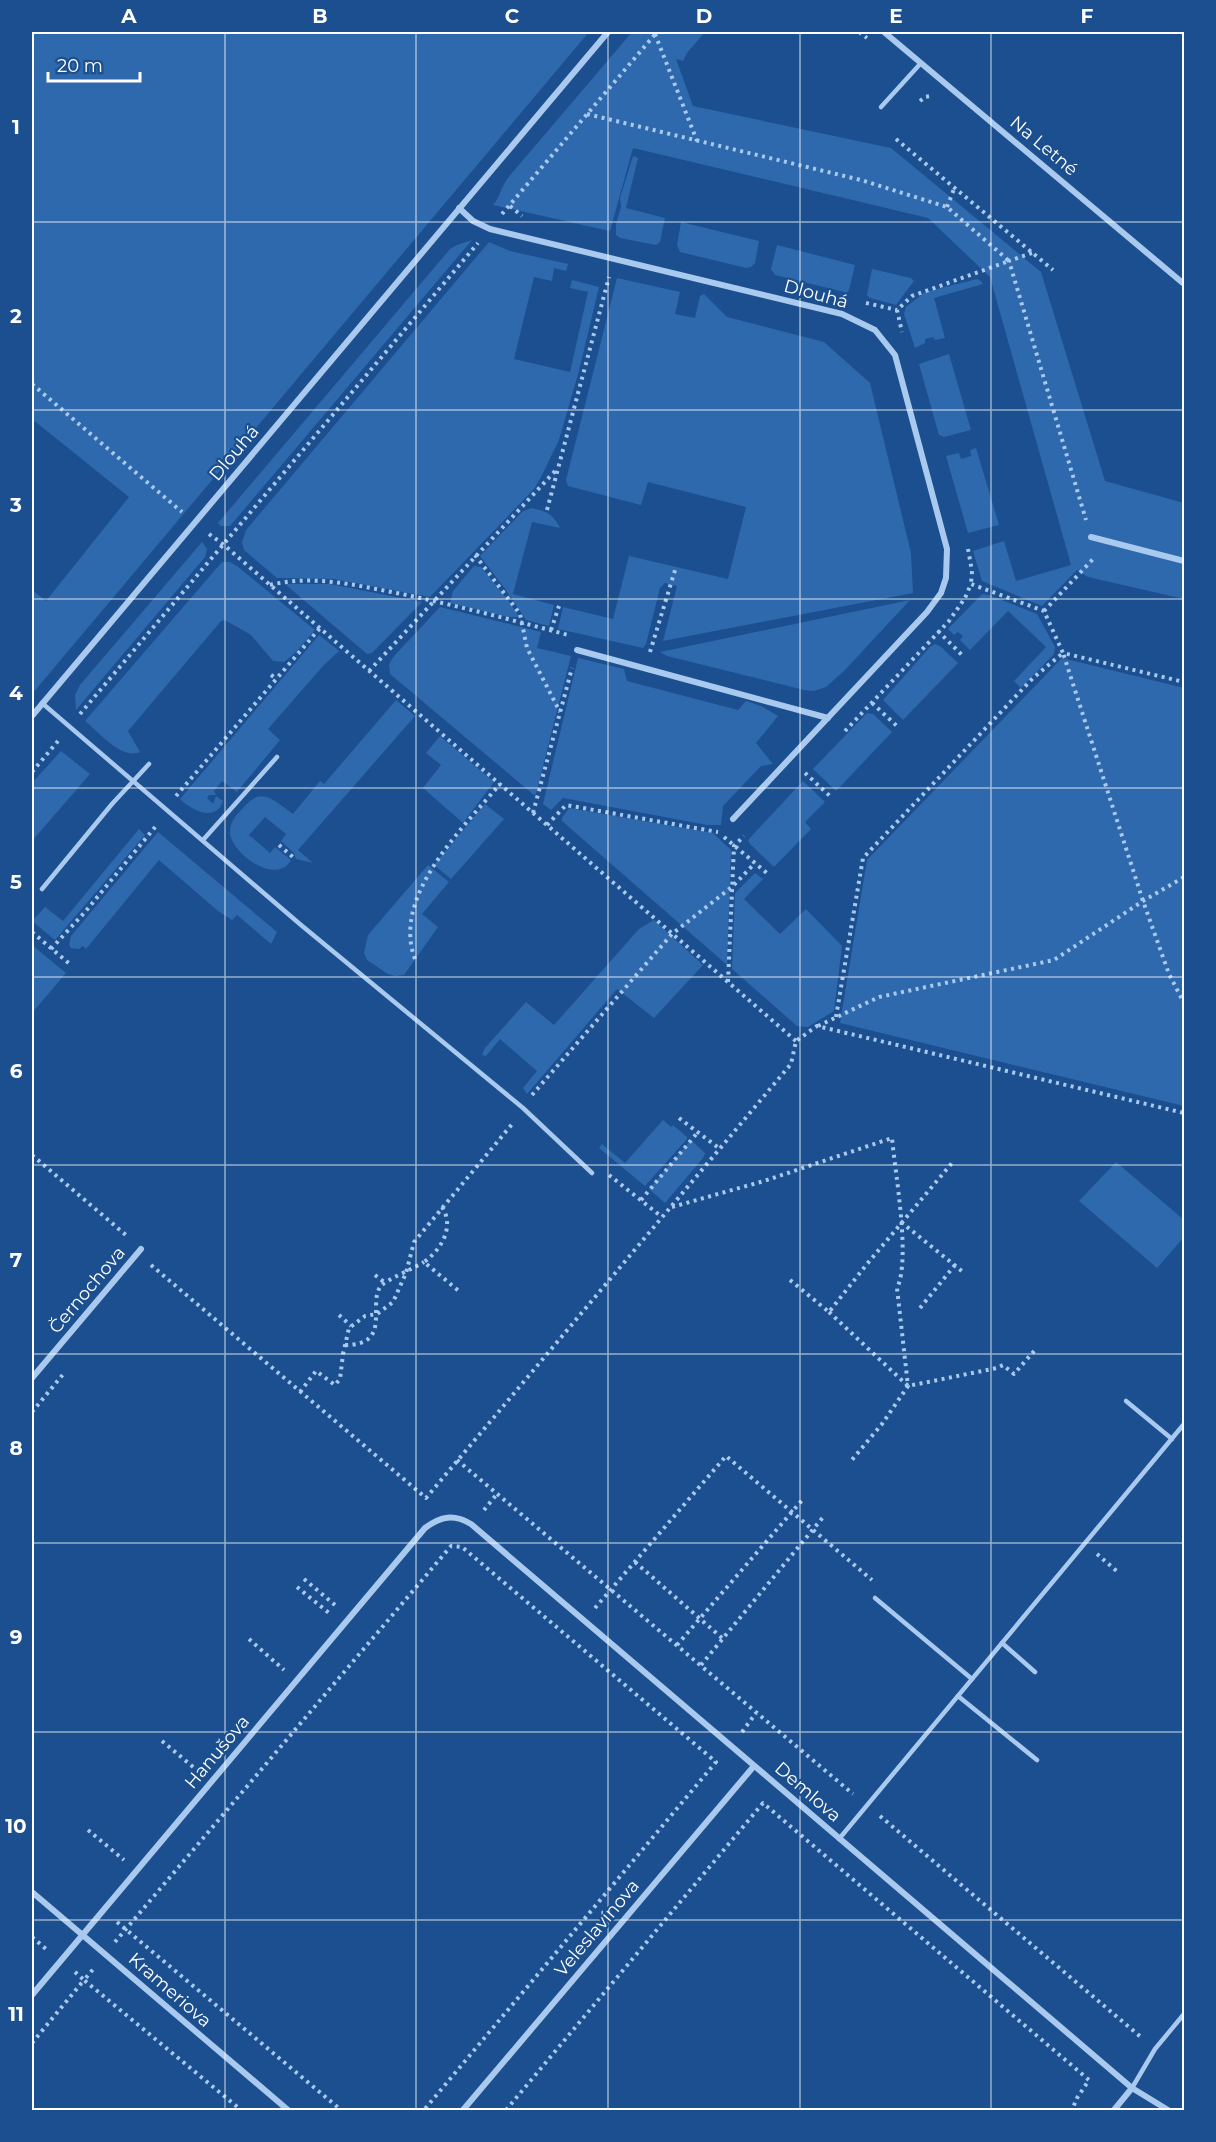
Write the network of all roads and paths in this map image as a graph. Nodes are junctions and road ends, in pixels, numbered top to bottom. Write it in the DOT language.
graph roads {
  1 [pos="608,32"];
  2 [pos="884,32"];
  3 [pos="656,33"];
  4 [pos="921,63"];
  5 [pos="881,107"];
  6 [pos="587,114"];
  7 [pos="896,139"];
  8 [pos="697,141"];
  9 [pos="954,189"];
  10 [pos="947,207"];
  11 [pos="459,208"];
  12 [pos="505,212"];
  13 [pos="476,246"];
  14 [pos="1032,254"];
  15 [pos="613,260"];
  16 [pos="1009,261"];
  17 [pos="1053,270"];
  18 [pos="1185,284"];
  19 [pos="905,342"];
  20 [pos="32,384"];
  21 [pos="557,469"];
  22 [pos="547,510"];
  23 [pos="184,513"];
  24 [pos="209,534"];
  25 [pos="1091,537"];
  26 [pos="966,542"];
  27 [pos="224,545"];
  28 [pos="475,555"];
  29 [pos="1185,561"];
  30 [pos="676,567"];
  31 [pos="971,584"];
  32 [pos="270,585"];
  33 [pos="434,601"];
  34 [pos="559,606"];
  35 [pos="1044,611"];
  36 [pos="320,628"];
  37 [pos="551,630"];
  38 [pos="938,631"];
  39 [pos="577,650"];
  40 [pos="1063,653"];
  41 [pos="649,656"];
  42 [pos="964,657"];
  43 [pos="369,671"];
  44 [pos="270,675"];
  45 [pos="276,679"];
  46 [pos="1185,681"];
  47 [pos="42,703"];
  48 [pos="872,703"];
  49 [pos="560,712"];
  50 [pos="81,714"];
  51 [pos="32,716"];
  52 [pos="828,718"];
  53 [pos="898,727"];
  54 [pos="841,735"];
  55 [pos="60,738"];
  56 [pos="277,757"];
  57 [pos="149,764"];
  58 [pos="812,765"];
  59 [pos="32,772"];
  60 [pos="805,773"];
  61 [pos="133,781"];
  62 [pos="797,781"];
  63 [pos="500,784"];
  64 [pos="176,796"];
  65 [pos="831,796"];
  66 [pos="533,813"];
  67 [pos="733,819"];
  68 [pos="547,825"];
  69 [pos="156,826"];
  70 [pos="750,830"];
  71 [pos="203,840"];
  72 [pos="279,845"];
  73 [pos="734,846"];
  74 [pos="294,858"];
  75 [pos="755,863"];
  76 [pos="768,874"];
  77 [pos="1185,877"];
  78 [pos="733,886"];
  79 [pos="42,889"];
  80 [pos="1143,901"];
  81 [pos="32,932"];
  82 [pos="672,934"];
  83 [pos="51,949"];
  84 [pos="416,959"];
  85 [pos="72,966"];
  86 [pos="728,982"];
  87 [pos="1185,1003"];
  88 [pos="836,1017"];
  89 [pos="817,1026"];
  90 [pos="796,1041"];
  91 [pos="532,1095"];
  92 [pos="1185,1113"];
  93 [pos="679,1118"];
  94 [pos="514,1120"];
  95 [pos="698,1132"];
  96 [pos="720,1149"];
  97 [pos="32,1155"];
  98 [pos="952,1163"];
  99 [pos="592,1173"];
  100 [pos="640,1200"];
  101 [pos="671,1207"];
  102 [pos="442,1208"];
  103 [pos="663,1218"];
  104 [pos="901,1222"];
  105 [pos="141,1249"];
  106 [pos="424,1262"];
  107 [pos="955,1265"];
  108 [pos="963,1272"];
  109 [pos="406,1273"];
  110 [pos="375,1275"];
  111 [pos="790,1280"];
  112 [pos="384,1282"];
  113 [pos="460,1292"];
  114 [pos="920,1308"];
  115 [pos="829,1312"];
  116 [pos="377,1314"];
  117 [pos="339,1315"];
  118 [pos="351,1326"];
  119 [pos="345,1345"];
  120 [pos="1035,1350"];
  121 [pos="32,1378"];
  122 [pos="908,1386"];
  123 [pos="300,1392"];
  124 [pos="1126,1401"];
  125 [pos="1185,1424"];
  126 [pos="1172,1439"];
  127 [pos="457,1460"];
  128 [pos="851,1461"];
  129 [pos="497,1494"];
  130 [pos="804,1498"];
  131 [pos="792,1512"];
  132 [pos="480,1514"];
  133 [pos="824,1516"];
  134 [pos="425,1528"];
  135 [pos="813,1530"];
  136 [pos="1085,1544"];
  137 [pos="635,1562"];
  138 [pos="1119,1573"];
  139 [pos="304,1579"];
  140 [pos="297,1587"];
  141 [pos="612,1589"];
  142 [pos="875,1598"];
  143 [pos="340,1609"];
  144 [pos="334,1617"];
  145 [pos="700,1619"];
  146 [pos="584,1621"];
  147 [pos="722,1638"];
  148 [pos="249,1639"];
  149 [pos="1002,1643"];
  150 [pos="677,1645"];
  151 [pos="701,1665"];
  152 [pos="1035,1672"];
  153 [pos="287,1673"];
  154 [pos="972,1679"];
  155 [pos="958,1696"];
  156 [pos="756,1713"];
  157 [pos="740,1734"];
  158 [pos="162,1741"];
  159 [pos="1037,1760"];
  160 [pos="754,1766"];
  161 [pos="201,1774"];
  162 [pos="857,1797"];
  163 [pos="872,1810"];
  164 [pos="88,1830"];
  165 [pos="839,1839"];
  166 [pos="127,1863"];
  167 [pos="32,1892"];
  168 [pos="126,1929"];
  169 [pos="83,1935"];
  170 [pos="33,1940"];
  171 [pos="115,1942"];
  172 [pos="46,1948"];
  173 [pos="94,1967"];
  174 [pos="74,1972"];
  175 [pos="84,1980"];
  176 [pos="32,1995"];
  177 [pos="1185,2014"];
  178 [pos="32,2043"];
  179 [pos="1155,2049"];
  180 [pos="1132,2088"];
  181 [pos="241,2110"];
  182 [pos="288,2110"];
  183 [pos="341,2110"];
  184 [pos="424,2110"];
  185 [pos="463,2110"];
  186 [pos="506,2110"];
  187 [pos="1072,2110"];
  188 [pos="1114,2110"];
  189 [pos="1168,2110"];
  1 -- 11 [label="street, Dlouhá"];
  2 -- 4 [label="street, Na Letné"];
  3 -- 6 [label="path"];
  3 -- 8 [label="path"];
  4 -- 5 [label="lane"];
  4 -- 18 [label="street, Na Letné"];
  6 -- 8 [label="path"];
  6 -- 12 [label="path"];
  7 -- 9 [label="path"];
  8 -- 10 [label="path"];
  9 -- 10 [label="path"];
  9 -- 14 [label="path"];
  10 -- 16 [label="path"];
  11 -- 15 [label="street, Dlouhá"];
  11 -- 47 [label="street, Dlouhá"];
  13 -- 27 [label="path"];
  14 -- 16 [label="path"];
  14 -- 17 [label="path"];
  15 -- 21 [label="path"];
  15 -- 52 [label="street, Dlouhá"];
  16 -- 19 [label="path"];
  16 -- 25 [label="path"];
  20 -- 23 [label="path"];
  21 -- 22 [label="path"];
  21 -- 28 [label="path"];
  24 -- 27 [label="path"];
  25 -- 29 [label="street"];
  25 -- 35 [label="path"];
  26 -- 31 [label="path"];
  27 -- 32 [label="path"];
  27 -- 50 [label="path"];
  28 -- 33 [label="path"];
  28 -- 49 [label="path"];
  30 -- 41 [label="path"];
  31 -- 35 [label="path"];
  31 -- 38 [label="path"];
  32 -- 33 [label="path"];
  32 -- 36 [label="path"];
  33 -- 43 [label="path"];
  34 -- 37 [label="path"];
  35 -- 40 [label="path"];
  36 -- 43 [label="path"];
  36 -- 45 [label="path"];
  38 -- 42 [label="path"];
  38 -- 48 [label="path"];
  39 -- 49 [label="path"];
  39 -- 52 [label="street"];
  40 -- 46 [label="path"];
  40 -- 80 [label="path"];
  40 -- 88 [label="path"];
  43 -- 63 [label="path"];
  44 -- 45 [label="path"];
  45 -- 64 [label="path"];
  47 -- 51 [label="street, Dlouhá"];
  47 -- 61 [label="lane"];
  48 -- 53 [label="path"];
  48 -- 54 [label="path"];
  49 -- 66 [label="path"];
  52 -- 67 [label="street, Dlouhá"];
  55 -- 59 [label="path"];
  56 -- 71 [label="lane"];
  57 -- 61 [label="lane"];
  58 -- 60 [label="path"];
  60 -- 62 [label="path"];
  60 -- 65 [label="path"];
  61 -- 71 [label="lane"];
  61 -- 79 [label="lane"];
  63 -- 66 [label="path"];
  63 -- 84 [label="path"];
  66 -- 68 [label="path"];
  68 -- 73 [label="path"];
  68 -- 82 [label="path"];
  69 -- 83 [label="path"];
  70 -- 73 [label="path"];
  71 -- 99 [label="lane"];
  72 -- 74 [label="path"];
  73 -- 75 [label="path"];
  73 -- 78 [label="path"];
  75 -- 76 [label="path"];
  75 -- 78 [label="path"];
  77 -- 80 [label="path"];
  78 -- 82 [label="path"];
  78 -- 86 [label="path"];
  80 -- 87 [label="path"];
  80 -- 88 [label="path"];
  81 -- 83 [label="path"];
  82 -- 86 [label="path"];
  82 -- 91 [label="path"];
  83 -- 85 [label="path"];
  86 -- 90 [label="path"];
  88 -- 89 [label="path"];
  89 -- 90 [label="path"];
  89 -- 92 [label="path"];
  90 -- 96 [label="path"];
  93 -- 95 [label="path"];
  94 -- 102 [label="path"];
  95 -- 96 [label="path"];
  95 -- 100 [label="path"];
  96 -- 101 [label="path"];
  97 -- 105 [label="path"];
  98 -- 104 [label="path"];
  99 -- 100 [label="path"];
  100 -- 103 [label="path"];
  101 -- 103 [label="path"];
  101 -- 104 [label="path"];
  102 -- 106 [label="path"];
  102 -- 109 [label="path"];
  103 -- 127 [label="path"];
  104 -- 107 [label="path"];
  104 -- 115 [label="path"];
  104 -- 122 [label="path"];
  105 -- 121 [label="street, Černochova"];
  105 -- 123 [label="path"];
  106 -- 109 [label="path"];
  106 -- 113 [label="path"];
  107 -- 108 [label="path"];
  107 -- 114 [label="path"];
  109 -- 112 [label="path"];
  109 -- 116 [label="path"];
  110 -- 112 [label="path"];
  111 -- 115 [label="path"];
  112 -- 116 [label="path"];
  115 -- 122 [label="path"];
  116 -- 118 [label="path"];
  116 -- 119 [label="path"];
  117 -- 118 [label="path"];
  118 -- 119 [label="path"];
  119 -- 123 [label="path"];
  120 -- 122 [label="path"];
  122 -- 128 [label="path"];
  123 -- 127 [label="path"];
  124 -- 126 [label="lane"];
  125 -- 126 [label="lane"];
  126 -- 136 [label="lane"];
  127 -- 129 [label="path"];
  129 -- 132 [label="path"];
  129 -- 141 [label="path"];
  130 -- 131 [label="path"];
  131 -- 135 [label="path"];
  131 -- 137 [label="path"];
  131 -- 145 [label="path"];
  133 -- 135 [label="path"];
  134 -- 146 [label="street, Demlova"];
  134 -- 169 [label="street, Hanušova"];
  135 -- 142 [label="path"];
  135 -- 147 [label="path"];
  136 -- 138 [label="path"];
  136 -- 149 [label="lane"];
  137 -- 141 [label="path"];
  137 -- 145 [label="path"];
  139 -- 143 [label="path"];
  140 -- 144 [label="path"];
  141 -- 146 [label="path"];
  141 -- 150 [label="path"];
  142 -- 154 [label="lane"];
  145 -- 147 [label="path"];
  145 -- 150 [label="path"];
  146 -- 160 [label="street, Demlova"];
  147 -- 151 [label="path"];
  148 -- 153 [label="path"];
  149 -- 152 [label="lane"];
  149 -- 154 [label="lane"];
  150 -- 151 [label="path"];
  151 -- 156 [label="path"];
  154 -- 155 [label="lane"];
  155 -- 159 [label="lane"];
  155 -- 165 [label="lane"];
  156 -- 157 [label="path"];
  156 -- 162 [label="path"];
  158 -- 161 [label="path"];
  160 -- 165 [label="street, Demlova"];
  160 -- 185 [label="street, Veleslavínova"];
  163 -- 179 [label="path"];
  164 -- 166 [label="path"];
  165 -- 180 [label="street, Demlova"];
  167 -- 169 [label="street, Krameriova"];
  168 -- 171 [label="path"];
  168 -- 183 [label="path"];
  168 -- 184 [label="path"];
  169 -- 176 [label="street, Hanušova"];
  169 -- 182 [label="street, Krameriova"];
  170 -- 172 [label="path"];
  173 -- 175 [label="path"];
  174 -- 175 [label="path"];
  175 -- 178 [label="path"];
  175 -- 181 [label="path"];
  177 -- 179 [label="lane"];
  179 -- 180 [label="lane"];
  180 -- 188 [label="street"];
  180 -- 189 [label="street, Demlova"];
  186 -- 187 [label="path"];
}
